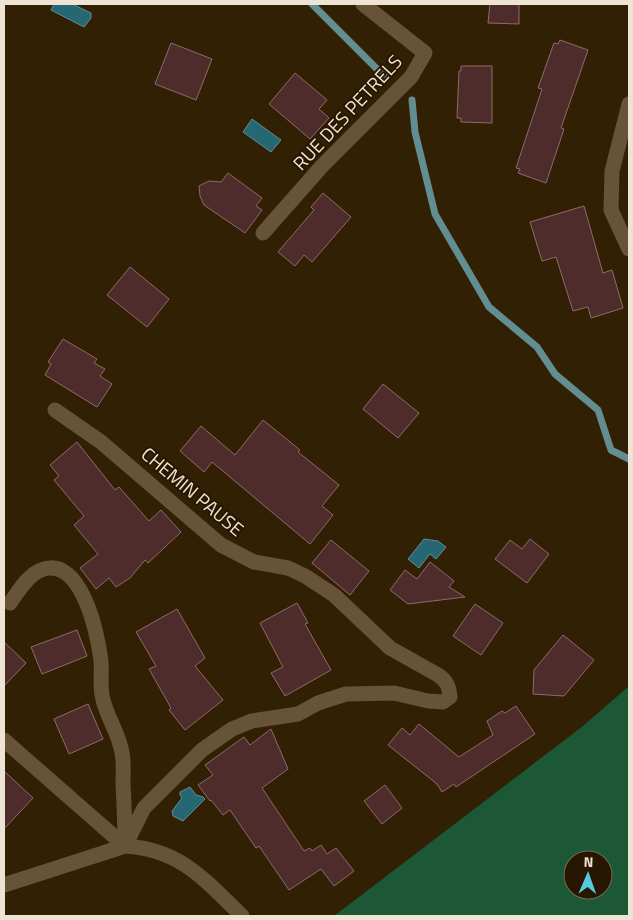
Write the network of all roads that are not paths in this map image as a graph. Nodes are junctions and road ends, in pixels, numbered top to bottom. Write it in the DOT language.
graph roads {
  1 [pos="363,4"];
  2 [pos="629,104"];
  3 [pos="263,233"];
  4 [pos="629,249"];
  5 [pos="55,410"];
  6 [pos="10,603"];
  7 [pos="4,740"];
  8 [pos="125,846"];
  9 [pos="4,885"];
  10 [pos="242,916"];
  1 -- 3 [label="street, RUE DES PETRELS"];
  2 -- 4 [label="street"];
  5 -- 8 [label="street, CHEMIN PAUSE"];
  6 -- 8 [label="street"];
  7 -- 8 [label="street"];
  8 -- 9 [label="street"];
  8 -- 10 [label="street"];
}
